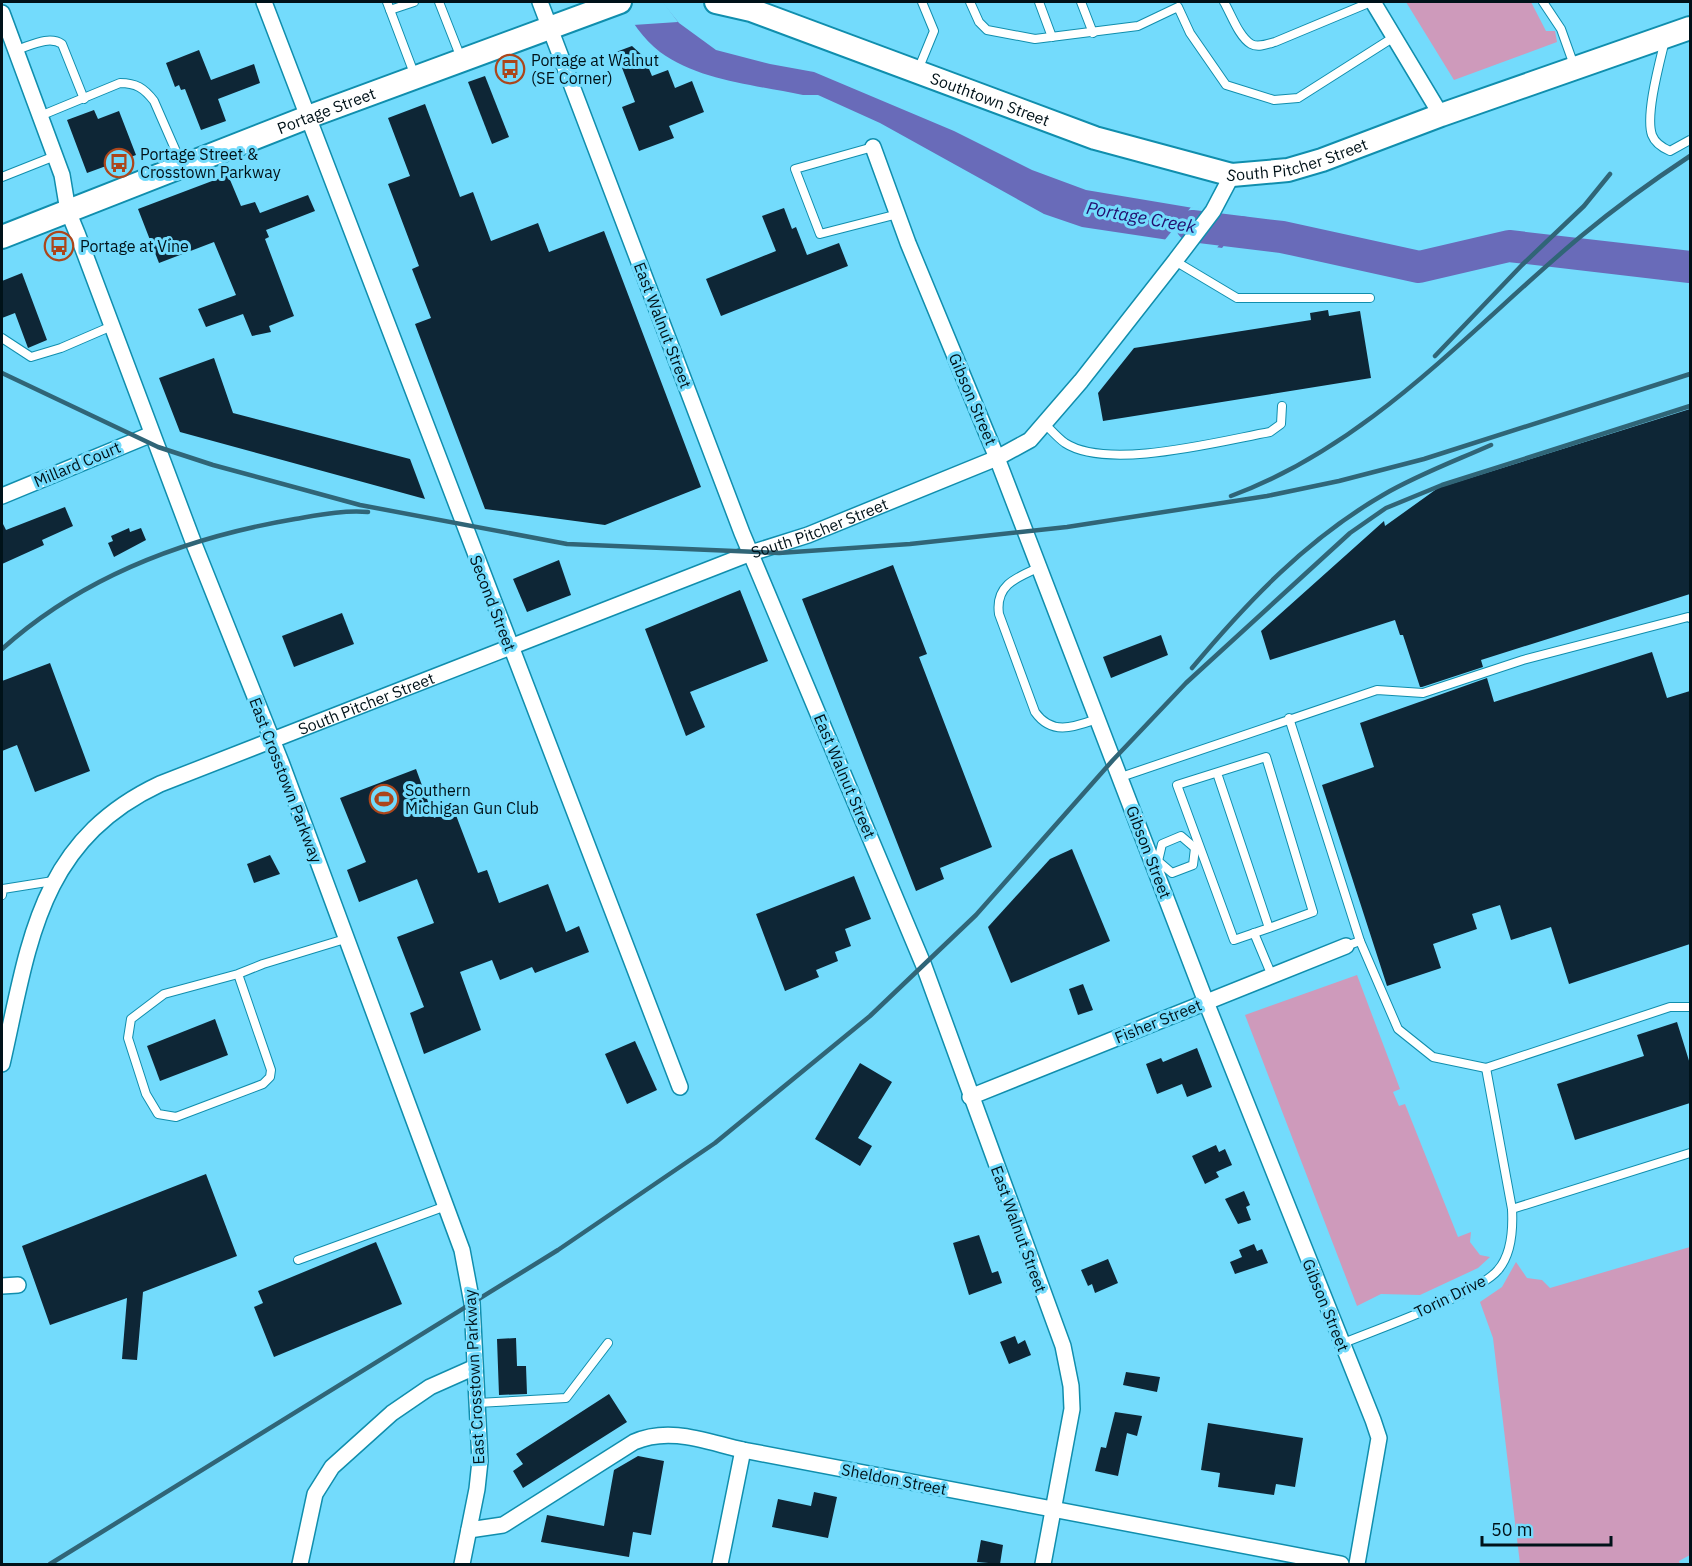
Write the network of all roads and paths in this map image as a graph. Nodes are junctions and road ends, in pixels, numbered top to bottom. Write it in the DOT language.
graph roads {
  1 [pos="264,2"];
  2 [pos="387,2"];
  3 [pos="414,2"];
  4 [pos="439,2"];
  5 [pos="540,2"];
  6 [pos="618,2"];
  7 [pos="716,2"];
  8 [pos="922,2"];
  9 [pos="970,2"];
  10 [pos="1039,2"];
  11 [pos="1081,2"];
  12 [pos="1224,2"];
  13 [pos="1372,2"];
  14 [pos="1542,2"];
  15 [pos="1178,4"];
  16 [pos="390,10"];
  17 [pos="2,13"];
  18 [pos="550,27"];
  19 [pos="1690,28"];
  20 [pos="1093,33"];
  21 [pos="1394,37"];
  22 [pos="1052,38"];
  23 [pos="1665,38"];
  24 [pos="16,50"];
  25 [pos="461,59"];
  26 [pos="1575,69"];
  27 [pos="917,72"];
  28 [pos="415,77"];
  29 [pos="84,99"];
  30 [pos="1441,115"];
  31 [pos="40,116"];
  32 [pos="308,117"];
  33 [pos="1690,140"];
  34 [pos="873,147"];
  35 [pos="55,156"];
  36 [pos="182,166"];
  37 [pos="1232,175"];
  38 [pos="2,177"];
  39 [pos="69,211"];
  40 [pos="898,214"];
  41 [pos="2,237"];
  42 [pos="1175,261"];
  43 [pos="1370,298"];
  44 [pos="111,326"];
  45 [pos="2,339"];
  46 [pos="1282,406"];
  47 [pos="1045,424"];
  48 [pos="152,434"];
  49 [pos="997,458"];
  50 [pos="2,495"];
  51 [pos="751,553"];
  52 [pos="1038,568"];
  53 [pos="1690,618"];
  54 [pos="510,647"];
  55 [pos="1289,718"];
  56 [pos="1097,719"];
  57 [pos="272,739"];
  58 [pos="1217,773"];
  59 [pos="1121,777"];
  60 [pos="1197,847"];
  61 [pos="1156,862"];
  62 [pos="53,880"];
  63 [pos="2,890"];
  64 [pos="1269,928"];
  65 [pos="1254,933"];
  66 [pos="345,939"];
  67 [pos="1353,943"];
  68 [pos="238,974"];
  69 [pos="1272,976"];
  70 [pos="1206,1002"];
  71 [pos="1690,1006"];
  72 [pos="2,1064"];
  73 [pos="1486,1068"];
  74 [pos="680,1087"];
  75 [pos="970,1096"];
  76 [pos="1690,1153"];
  77 [pos="446,1206"];
  78 [pos="1512,1209"];
  79 [pos="298,1260"];
  80 [pos="18,1285"];
  81 [pos="2,1286"];
  82 [pos="608,1343"];
  83 [pos="1341,1344"];
  84 [pos="475,1367"];
  85 [pos="477,1403"];
  86 [pos="744,1450"];
  87 [pos="1054,1510"];
  88 [pos="469,1530"];
  89 [pos="300,1564"];
  90 [pos="462,1564"];
  91 [pos="720,1564"];
  92 [pos="1043,1564"];
  93 [pos="1341,1564"];
  94 [pos="1357,1564"];
  1 -- 32 [label="street, Second Street"];
  2 -- 16 [label="lane"];
  3 -- 16 [label="lane"];
  4 -- 25 [label="lane"];
  5 -- 18 [label="street, East Walnut Street"];
  6 -- 18 [label="main road, Portage Street"];
  7 -- 27 [label="main road, Southtown Street"];
  8 -- 27 [label="lane"];
  9 -- 22 [label="lane"];
  10 -- 22 [label="lane"];
  11 -- 20 [label="lane"];
  12 -- 13 [label="lane"];
  13 -- 21 [label="street"];
  14 -- 26 [label="lane"];
  15 -- 20 [label="lane"];
  15 -- 21 [label="lane"];
  16 -- 28 [label="lane"];
  17 -- 24 [label="street, East Crosstown Parkway"];
  18 -- 25 [label="main road, Portage Street"];
  18 -- 51 [label="street, East Walnut Street"];
  19 -- 23 [label="main road, South Pitcher Street"];
  20 -- 22 [label="lane"];
  21 -- 30 [label="street"];
  23 -- 26 [label="main road, South Pitcher Street"];
  23 -- 33 [label="lane"];
  24 -- 29 [label="lane"];
  24 -- 31 [label="street, East Crosstown Parkway"];
  25 -- 28 [label="main road, Portage Street"];
  26 -- 30 [label="main road, South Pitcher Street"];
  27 -- 37 [label="main road, Southtown Street"];
  28 -- 32 [label="main road, Portage Street"];
  29 -- 31 [label="lane"];
  29 -- 36 [label="lane"];
  30 -- 37 [label="main road, South Pitcher Street"];
  31 -- 35 [label="street, East Crosstown Parkway"];
  32 -- 36 [label="main road, Portage Street"];
  32 -- 54 [label="street, Second Street"];
  34 -- 40 [label="street, Gibson Street"];
  34 -- 40 [label="lane"];
  35 -- 38 [label="lane"];
  35 -- 39 [label="street, East Crosstown Parkway"];
  36 -- 39 [label="main road, Portage Street"];
  37 -- 42 [label="street, South Pitcher Street"];
  39 -- 41 [label="main road, Portage Street"];
  39 -- 44 [label="street, East Crosstown Parkway"];
  40 -- 49 [label="street, Gibson Street"];
  42 -- 43 [label="lane"];
  42 -- 47 [label="street, South Pitcher Street"];
  44 -- 45 [label="lane"];
  44 -- 48 [label="street, East Crosstown Parkway"];
  46 -- 47 [label="lane"];
  47 -- 49 [label="street, South Pitcher Street"];
  48 -- 50 [label="street, Millard Court"];
  48 -- 57 [label="street, East Crosstown Parkway"];
  49 -- 51 [label="street, South Pitcher Street"];
  49 -- 52 [label="street, Gibson Street"];
  51 -- 54 [label="street, South Pitcher Street"];
  51 -- 75 [label="street, East Walnut Street"];
  52 -- 56 [label="street, Gibson Street"];
  52 -- 56 [label="lane"];
  53 -- 55 [label="lane"];
  54 -- 57 [label="street, South Pitcher Street"];
  54 -- 74 [label="street, Second Street"];
  55 -- 59 [label="lane"];
  55 -- 67 [label="lane"];
  56 -- 59 [label="street, Gibson Street"];
  57 -- 62 [label="street, South Pitcher Street"];
  57 -- 66 [label="street, East Crosstown Parkway"];
  58 -- 60 [label="lane"];
  58 -- 64 [label="lane"];
  58 -- 64 [label="lane"];
  59 -- 61 [label="street, Gibson Street"];
  60 -- 61 [label="lane"];
  60 -- 61 [label="lane"];
  60 -- 65 [label="lane"];
  61 -- 70 [label="street, Gibson Street"];
  62 -- 63 [label="lane"];
  62 -- 72 [label="street, South Pitcher Street"];
  64 -- 65 [label="lane"];
  65 -- 69 [label="lane"];
  66 -- 68 [label="lane"];
  66 -- 77 [label="street, East Crosstown Parkway"];
  67 -- 69 [label="street, Fisher Street"];
  67 -- 73 [label="lane"];
  68 -- 68 [label="lane"];
  69 -- 70 [label="street, Fisher Street"];
  70 -- 75 [label="street, Fisher Street"];
  70 -- 83 [label="street, Gibson Street"];
  71 -- 73 [label="lane"];
  73 -- 78 [label="lane, Torin Drive"];
  75 -- 87 [label="street, East Walnut Street"];
  76 -- 78 [label="lane"];
  77 -- 79 [label="lane"];
  77 -- 84 [label="street, East Crosstown Parkway"];
  78 -- 83 [label="lane, Torin Drive"];
  80 -- 81 [label="street"];
  82 -- 85 [label="lane"];
  83 -- 94 [label="street, Gibson Street"];
  84 -- 85 [label="street, East Crosstown Parkway"];
  84 -- 89 [label="street"];
  85 -- 88 [label="street, East Crosstown Parkway"];
  86 -- 87 [label="street, Sheldon Street"];
  86 -- 88 [label="street, Sheldon Street"];
  86 -- 91 [label="street"];
  87 -- 92 [label="street, East Walnut Street"];
  87 -- 93 [label="street, Sheldon Street"];
  88 -- 90 [label="street, East Crosstown Parkway"];
}
